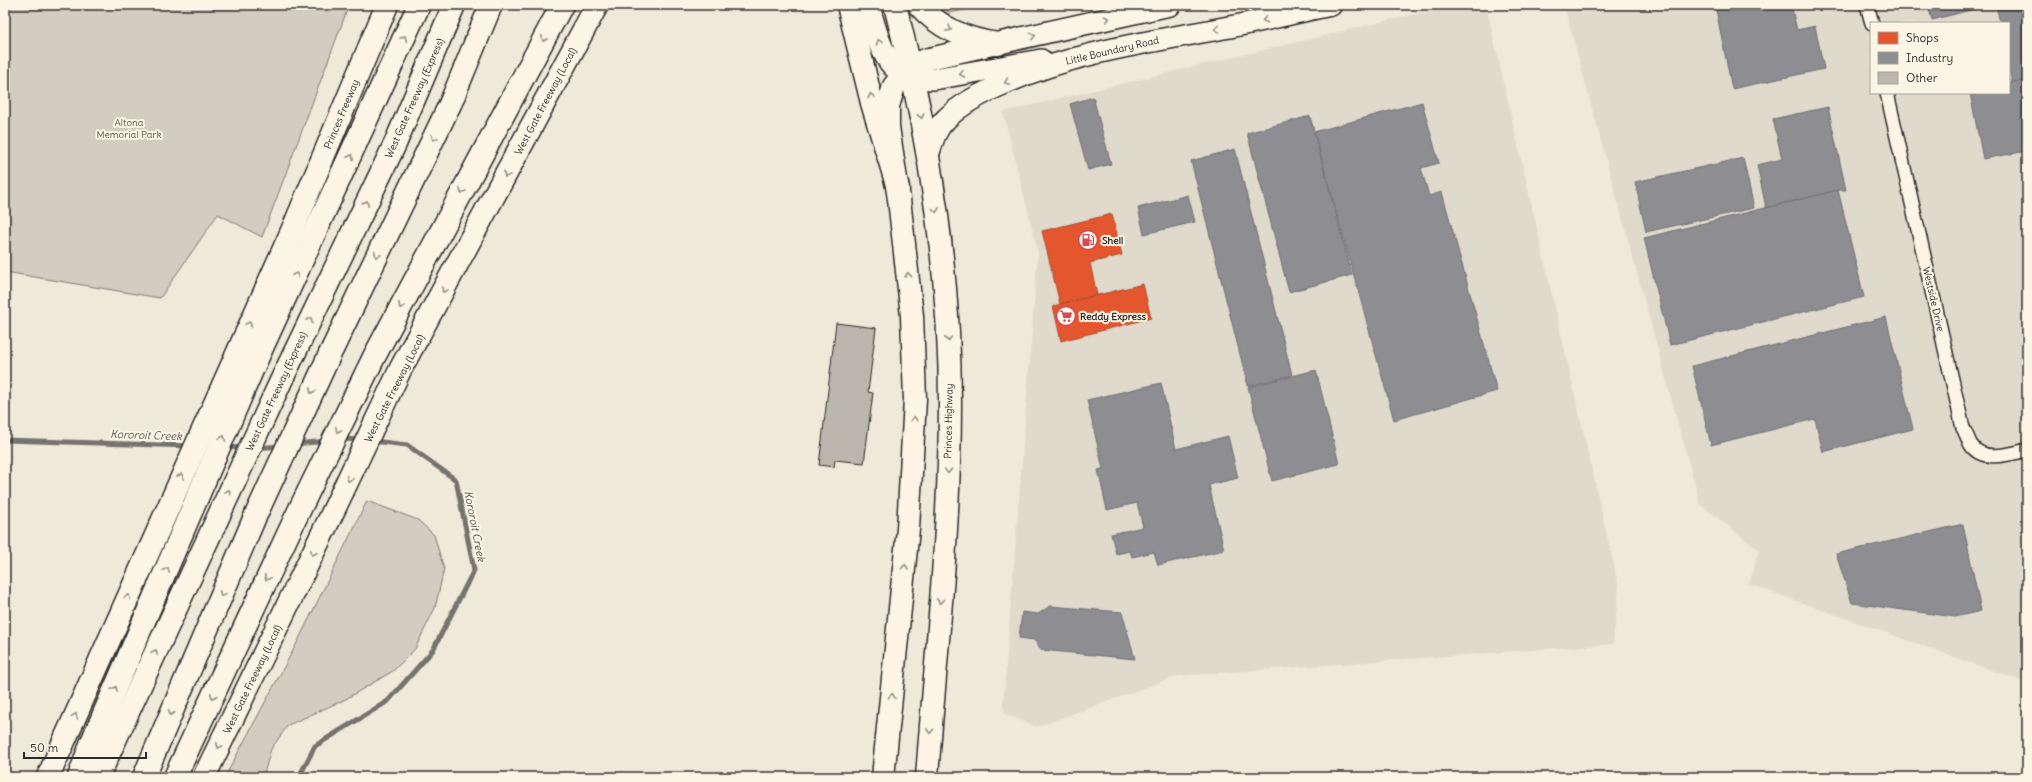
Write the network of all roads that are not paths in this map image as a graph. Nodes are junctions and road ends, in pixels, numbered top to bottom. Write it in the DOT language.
graph roads {
  1 [pos="387,5"];
  2 [pos="403,5"];
  3 [pos="419,5"];
  4 [pos="454,5"];
  5 [pos="492,5"];
  6 [pos="504,5"];
  7 [pos="562,5"];
  8 [pos="597,5"];
  9 [pos="848,5"];
  10 [pos="868,5"];
  11 [pos="895,5"];
  12 [pos="919,5"];
  13 [pos="1170,5"];
  14 [pos="1331,5"];
  15 [pos="1868,5"];
  16 [pos="1872,22"];
  17 [pos="998,44"];
  18 [pos="1069,59"];
  19 [pos="908,73"];
  20 [pos="1887,94"];
  21 [pos="451,102"];
  22 [pos="928,156"];
  23 [pos="898,188"];
  24 [pos="295,224"];
  25 [pos="945,293"];
  26 [pos="912,316"];
  27 [pos="2027,450"];
  28 [pos="48,777"];
  29 [pos="79,777"];
  30 [pos="98,777"];
  31 [pos="144,777"];
  32 [pos="175,777"];
  33 [pos="204,777"];
  34 [pos="883,777"];
  35 [pos="926,777"];
  1 -- 24 [label="highway, Princes Freeway"];
  2 -- 24 [label="highway"];
  29 -- 3 [label="highway, one-way"];
  30 -- 4 [label="highway, West Gate Freeway (Express), one-way"];
  5 -- 21 [label="highway"];
  6 -- 21 [label="highway"];
  7 -- 32 [label="highway, one-way"];
  8 -- 33 [label="highway, West Gate Freeway (Local), one-way"];
  23 -- 9 [label="highway, one-way"];
  19 -- 10 [label="highway, one-way"];
  11 -- 19 [label="highway, Princes Highway"];
  12 -- 17 [label="highway, one-way"];
  17 -- 13 [label="main road, one-way"];
  14 -- 18 [label="main road, Little Boundary Road, one-way"];
  15 -- 16 [label="street"];
  17 -- 19 [label="main road"];
  18 -- 19 [label="main road, one-way"];
  18 -- 22 [label="main road, Little Boundary Road, one-way"];
  19 -- 22 [label="highway, Princes Highway, one-way"];
  19 -- 23 [label="highway"];
  20 -- 27 [label="street, Westside Drive"];
  21 -- 31 [label="highway, one-way"];
  22 -- 25 [label="highway, Princes Highway, one-way"];
  26 -- 23 [label="highway, one-way"];
  28 -- 24 [label="highway, one-way"];
  25 -- 26 [label="highway"];
  25 -- 35 [label="highway, Princes Highway, one-way"];
  34 -- 26 [label="highway, one-way"];
}
